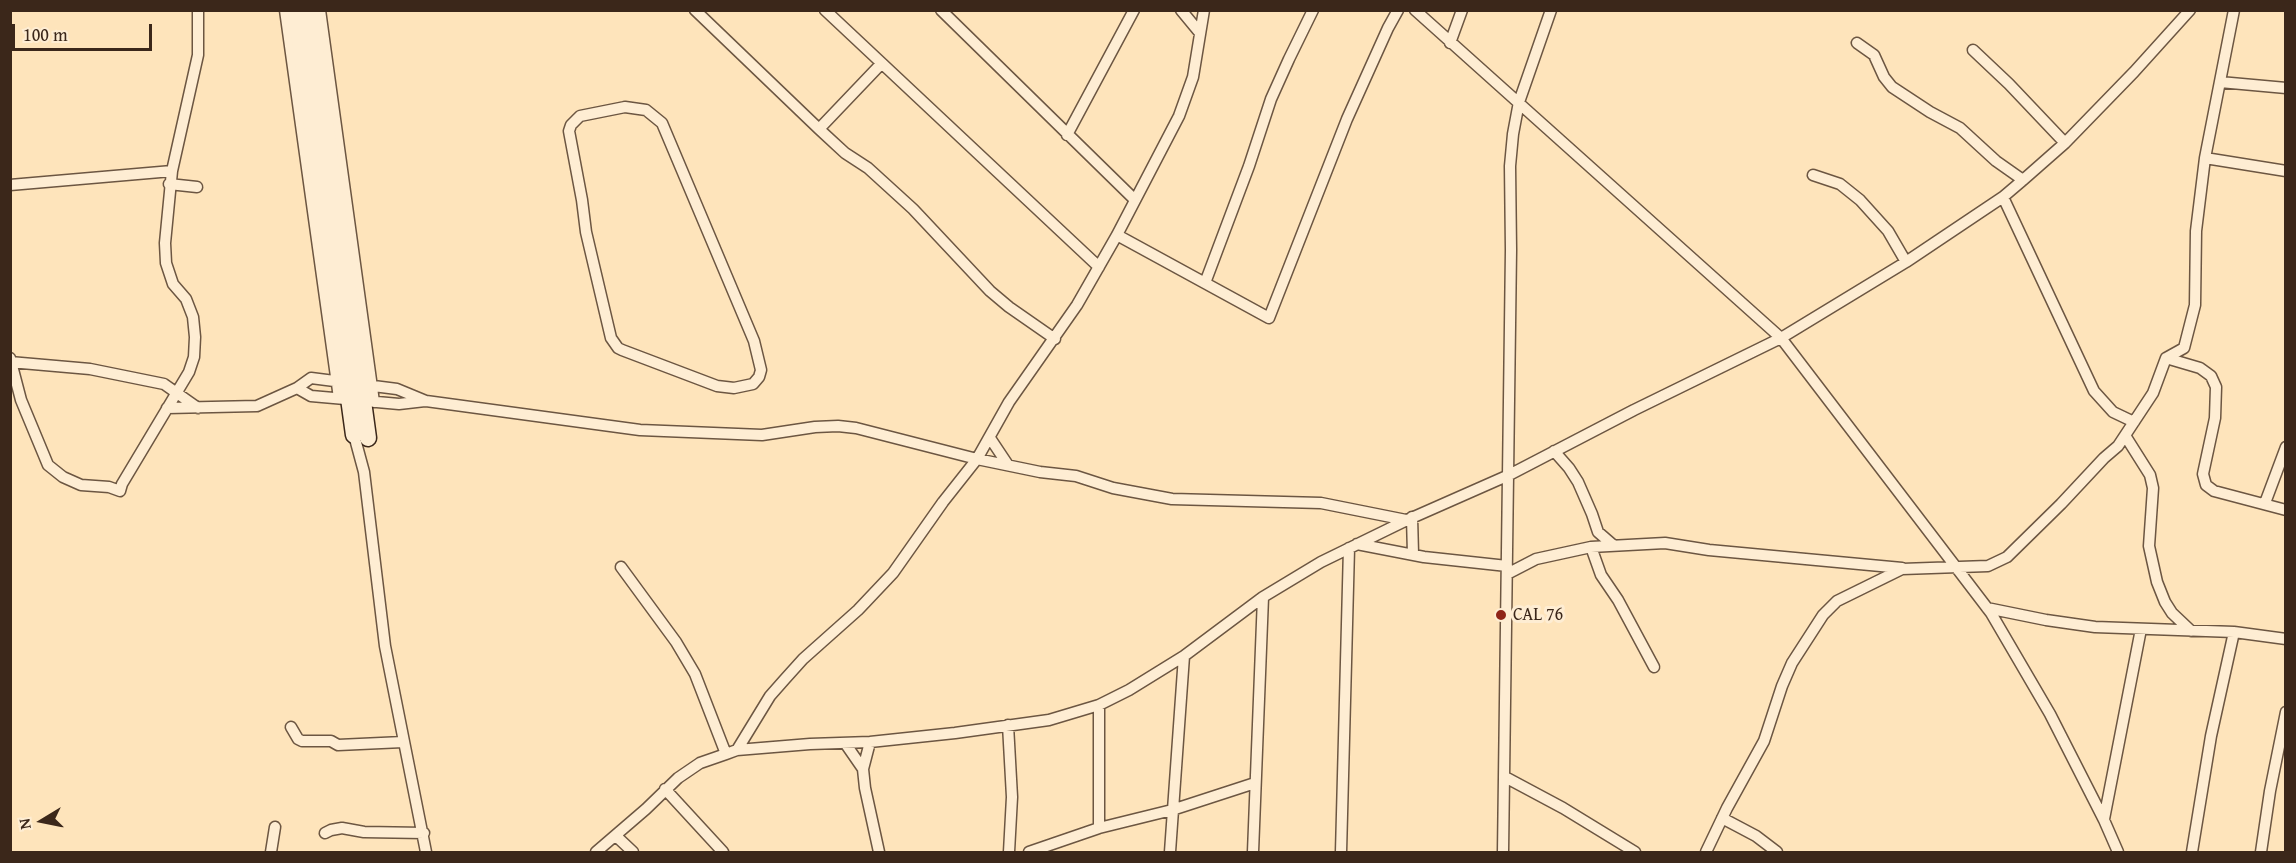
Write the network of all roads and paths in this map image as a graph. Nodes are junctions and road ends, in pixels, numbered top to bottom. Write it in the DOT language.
graph roads {
  1 [pos="285,10"];
  2 [pos="296,10"];
  3 [pos="310,10"];
  4 [pos="320,10"];
  5 [pos="695,10"];
  6 [pos="825,10"];
  7 [pos="941,10"];
  8 [pos="1134,10"];
  9 [pos="1180,10"];
  10 [pos="1204,10"];
  11 [pos="1313,10"];
  12 [pos="1398,10"];
  13 [pos="1416,10"];
  14 [pos="1462,10"];
  15 [pos="1551,10"];
  16 [pos="2190,10"];
  17 [pos="2234,10"];
  18 [pos="198,11"];
  19 [pos="1200,33"];
  20 [pos="1450,43"];
  21 [pos="1857,43"];
  22 [pos="1972,50"];
  23 [pos="881,64"];
  24 [pos="2220,82"];
  25 [pos="2286,88"];
  26 [pos="1519,102"];
  27 [pos="819,129"];
  28 [pos="1067,135"];
  29 [pos="2065,143"];
  30 [pos="2205,158"];
  31 [pos="574,164"];
  32 [pos="172,171"];
  33 [pos="2286,171"];
  34 [pos="1813,175"];
  35 [pos="2023,180"];
  36 [pos="170,184"];
  37 [pos="10,185"];
  38 [pos="196,187"];
  39 [pos="2003,197"];
  40 [pos="1134,199"];
  41 [pos="1117,235"];
  42 [pos="1906,262"];
  43 [pos="1099,267"];
  44 [pos="1205,283"];
  45 [pos="1781,338"];
  46 [pos="1055,339"];
  47 [pos="2166,358"];
  48 [pos="11,361"];
  49 [pos="297,388"];
  50 [pos="355,392"];
  51 [pos="175,393"];
  52 [pos="426,401"];
  53 [pos="167,408"];
  54 [pos="198,408"];
  55 [pos="2134,422"];
  56 [pos="361,436"];
  57 [pos="2126,437"];
  58 [pos="990,438"];
  59 [pos="2286,447"];
  60 [pos="1554,451"];
  61 [pos="977,459"];
  62 [pos="1008,465"];
  63 [pos="1509,475"];
  64 [pos="2265,503"];
  65 [pos="2286,510"];
  66 [pos="1410,518"];
  67 [pos="1613,545"];
  68 [pos="1353,546"];
  69 [pos="1591,547"];
  70 [pos="1413,554"];
  71 [pos="1956,566"];
  72 [pos="621,567"];
  73 [pos="1902,568"];
  74 [pos="1507,570"];
  75 [pos="1263,597"];
  76 [pos="1987,608"];
  77 [pos="2141,629"];
  78 [pos="2191,631"];
  79 [pos="2234,632"];
  80 [pos="2286,639"];
  81 [pos="1184,656"];
  82 [pos="1654,667"];
  83 [pos="1100,705"];
  84 [pos="2286,712"];
  85 [pos="1008,725"];
  86 [pos="291,728"];
  87 [pos="403,742"];
  88 [pos="870,742"];
  89 [pos="845,743"];
  90 [pos="737,750"];
  91 [pos="726,754"];
  92 [pos="863,769"];
  93 [pos="1505,777"];
  94 [pos="1255,783"];
  95 [pos="665,789"];
  96 [pos="1172,810"];
  97 [pos="1722,818"];
  98 [pos="2104,820"];
  99 [pos="276,827"];
  100 [pos="1099,828"];
  101 [pos="325,833"];
  102 [pos="424,833"];
  103 [pos="616,836"];
  104 [pos="272,852"];
  105 [pos="426,852"];
  106 [pos="596,852"];
  107 [pos="633,852"];
  108 [pos="723,852"];
  109 [pos="875,852"];
  110 [pos="1009,852"];
  111 [pos="1029,852"];
  112 [pos="1170,852"];
  113 [pos="1253,852"];
  114 [pos="1341,852"];
  115 [pos="1503,852"];
  116 [pos="1635,852"];
  117 [pos="1706,852"];
  118 [pos="1777,852"];
  119 [pos="2118,852"];
  120 [pos="2192,852"];
  121 [pos="2261,852"];
  1 -- 50 [label="street"];
  2 -- 50 [label="main road"];
  3 -- 50 [label="main road"];
  4 -- 50 [label="street"];
  5 -- 27 [label="street"];
  6 -- 23 [label="street"];
  7 -- 28 [label="street"];
  8 -- 28 [label="street"];
  9 -- 19 [label="street"];
  10 -- 19 [label="street"];
  11 -- 44 [label="street"];
  12 -- 44 [label="street"];
  13 -- 20 [label="street"];
  14 -- 20 [label="street"];
  15 -- 26 [label="street"];
  16 -- 29 [label="street"];
  17 -- 24 [label="street"];
  18 -- 32 [label="street"];
  19 -- 40 [label="street"];
  20 -- 26 [label="street"];
  21 -- 35 [label="street"];
  22 -- 29 [label="street"];
  23 -- 27 [label="street"];
  23 -- 43 [label="street"];
  24 -- 25 [label="street"];
  24 -- 30 [label="street"];
  26 -- 45 [label="street"];
  26 -- 63 [label="street"];
  27 -- 46 [label="street"];
  28 -- 40 [label="street"];
  29 -- 35 [label="street"];
  30 -- 33 [label="street"];
  30 -- 47 [label="street"];
  31 -- 31 [label="street"];
  32 -- 36 [label="street"];
  32 -- 37 [label="street"];
  34 -- 42 [label="street"];
  35 -- 39 [label="street"];
  36 -- 38 [label="street"];
  36 -- 51 [label="street"];
  39 -- 42 [label="street"];
  39 -- 55 [label="street"];
  40 -- 41 [label="street"];
  41 -- 43 [label="street"];
  41 -- 44 [label="street"];
  42 -- 45 [label="street"];
  43 -- 46 [label="street"];
  45 -- 60 [label="street"];
  45 -- 71 [label="street"];
  46 -- 58 [label="street"];
  47 -- 55 [label="street"];
  47 -- 64 [label="street"];
  48 -- 51 [label="street"];
  48 -- 53 [label="street"];
  49 -- 50 [label="street"];
  49 -- 50 [label="street"];
  49 -- 54 [label="street"];
  50 -- 52 [label="street"];
  50 -- 52 [label="street"];
  50 -- 56 [label="main road"];
  51 -- 53 [label="street"];
  51 -- 54 [label="street"];
  52 -- 61 [label="street"];
  53 -- 54 [label="street"];
  55 -- 57 [label="street"];
  56 -- 87 [label="street"];
  57 -- 71 [label="street"];
  57 -- 78 [label="street"];
  58 -- 61 [label="street"];
  58 -- 62 [label="street"];
  59 -- 64 [label="street"];
  60 -- 63 [label="street"];
  60 -- 67 [label="street"];
  61 -- 62 [label="street"];
  61 -- 90 [label="street"];
  62 -- 66 [label="street"];
  63 -- 66 [label="street"];
  63 -- 74 [label="street"];
  64 -- 65 [label="street"];
  66 -- 68 [label="street"];
  66 -- 70 [label="street"];
  67 -- 69 [label="street"];
  67 -- 73 [label="street"];
  68 -- 70 [label="street"];
  68 -- 75 [label="street"];
  68 -- 114 [label="street"];
  69 -- 74 [label="street"];
  69 -- 82 [label="street"];
  70 -- 74 [label="street"];
  71 -- 73 [label="street"];
  71 -- 76 [label="street"];
  72 -- 91 [label="street"];
  73 -- 97 [label="street"];
  74 -- 93 [label="street"];
  75 -- 81 [label="street"];
  75 -- 94 [label="street"];
  76 -- 77 [label="street"];
  76 -- 98 [label="street"];
  77 -- 78 [label="street"];
  77 -- 98 [label="street"];
  78 -- 79 [label="street"];
  79 -- 80 [label="street"];
  79 -- 120 [label="street"];
  81 -- 83 [label="street"];
  81 -- 96 [label="street"];
  83 -- 85 [label="street"];
  83 -- 100 [label="street"];
  84 -- 121 [label="street"];
  85 -- 88 [label="street"];
  85 -- 110 [label="street"];
  86 -- 87 [label="street"];
  87 -- 102 [label="street"];
  88 -- 89 [label="street"];
  88 -- 92 [label="street"];
  89 -- 90 [label="street"];
  89 -- 92 [label="street"];
  90 -- 91 [label="street"];
  91 -- 95 [label="street"];
  92 -- 109 [label="street"];
  93 -- 115 [label="street"];
  93 -- 116 [label="street"];
  94 -- 96 [label="street"];
  94 -- 113 [label="street"];
  95 -- 103 [label="street"];
  95 -- 108 [label="street"];
  96 -- 100 [label="street"];
  96 -- 112 [label="street"];
  97 -- 117 [label="street"];
  97 -- 118 [label="street"];
  98 -- 119 [label="street"];
  99 -- 104 [label="street"];
  100 -- 111 [label="street"];
  101 -- 102 [label="street"];
  102 -- 105 [label="street"];
  103 -- 106 [label="street"];
  103 -- 107 [label="street"];
}
